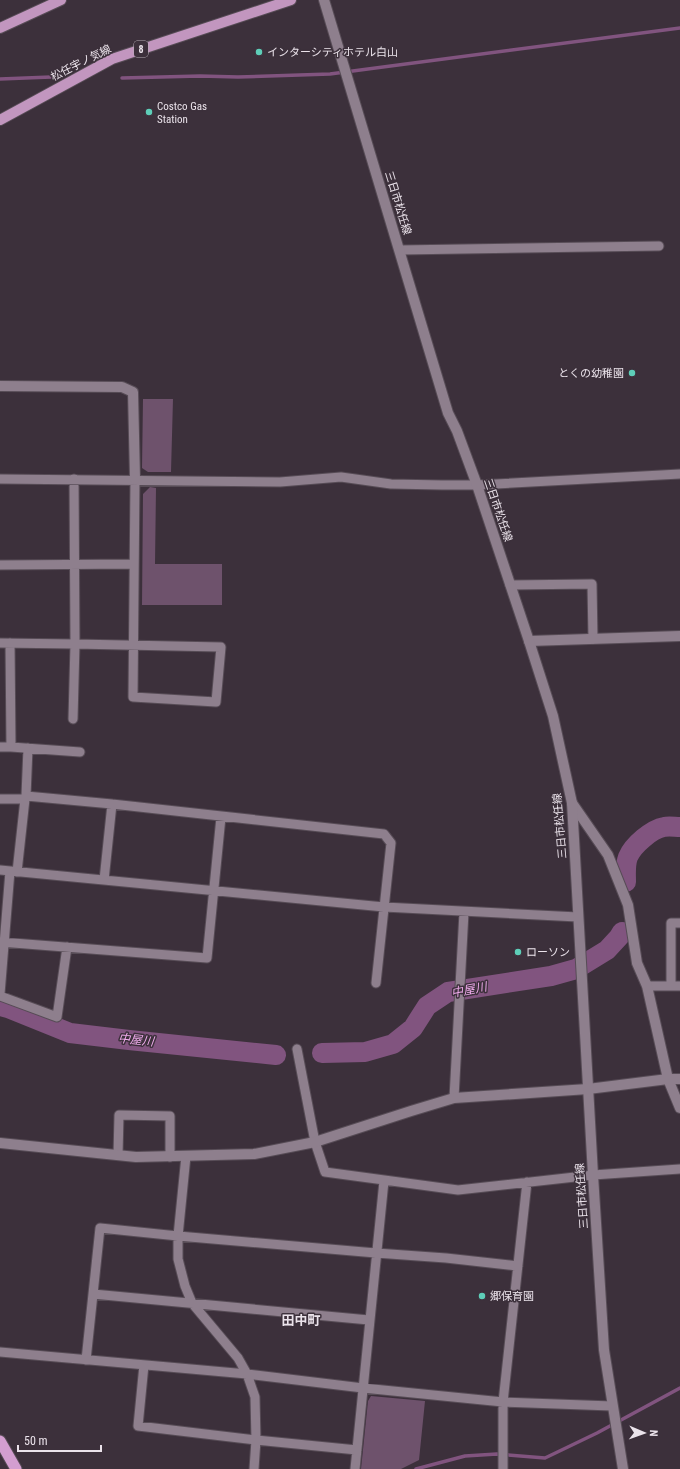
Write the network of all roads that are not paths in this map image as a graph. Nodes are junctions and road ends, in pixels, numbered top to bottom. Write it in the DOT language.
graph roads {
  1 [pos="61,0"];
  2 [pos="291,0"];
  3 [pos="324,0"];
  4 [pos="0,28"];
  5 [pos="0,120"];
  6 [pos="659,246"];
  7 [pos="400,250"];
  8 [pos="0,386"];
  9 [pos="680,474"];
  10 [pos="0,479"];
  11 [pos="74,479"];
  12 [pos="134,479"];
  13 [pos="477,484"];
  14 [pos="74,564"];
  15 [pos="134,564"];
  16 [pos="0,565"];
  17 [pos="510,585"];
  18 [pos="680,636"];
  19 [pos="593,639"];
  20 [pos="529,641"];
  21 [pos="0,643"];
  22 [pos="10,644"];
  23 [pos="75,644"];
  24 [pos="134,645"];
  25 [pos="73,719"];
  26 [pos="0,747"];
  27 [pos="11,748"];
  28 [pos="28,748"];
  29 [pos="80,752"];
  30 [pos="26,798"];
  31 [pos="0,799"];
  32 [pos="572,803"];
  33 [pos="112,804"];
  34 [pos="221,817"];
  35 [pos="0,870"];
  36 [pos="14,872"];
  37 [pos="104,880"];
  38 [pos="213,890"];
  39 [pos="384,907"];
  40 [pos="464,912"];
  41 [pos="578,917"];
  42 [pos="680,923"];
  43 [pos="2,942"];
  44 [pos="67,947"];
  45 [pos="376,983"];
  46 [pos="647,986"];
  47 [pos="675,986"];
  48 [pos="0,995"];
  49 [pos="297,1049"];
  50 [pos="668,1079"];
  51 [pos="680,1079"];
  52 [pos="588,1089"];
  53 [pos="454,1098"];
  54 [pos="680,1108"];
  55 [pos="315,1142"];
  56 [pos="0,1143"];
  57 [pos="118,1155"];
  58 [pos="186,1156"];
  59 [pos="170,1157"];
  60 [pos="680,1169"];
  61 [pos="593,1174"];
  62 [pos="384,1181"];
  63 [pos="527,1182"];
  64 [pos="178,1236"];
  65 [pos="376,1253"];
  66 [pos="518,1266"];
  67 [pos="93,1294"];
  68 [pos="192,1303"];
  69 [pos="369,1320"];
  70 [pos="0,1352"];
  71 [pos="86,1360"];
  72 [pos="144,1365"];
  73 [pos="247,1374"];
  74 [pos="363,1388"];
  75 [pos="503,1402"];
  76 [pos="612,1406"];
  77 [pos="256,1440"];
  78 [pos="0,1441"];
  79 [pos="357,1450"];
  80 [pos="503,1466"];
  81 [pos="16,1469"];
  82 [pos="254,1469"];
  83 [pos="355,1469"];
  84 [pos="623,1469"];
  1 -- 4 [label="main road"];
  2 -- 5 [label="main road, 松任宇ノ気線 / 8"];
  3 -- 7 [label="main road, 三日市松任線"];
  6 -- 7 [label="street"];
  7 -- 13 [label="main road, 三日市松任線"];
  8 -- 12 [label="main road"];
  9 -- 13 [label="street"];
  10 -- 11 [label="street"];
  11 -- 12 [label="street"];
  11 -- 14 [label="street"];
  12 -- 13 [label="street"];
  12 -- 15 [label="street"];
  13 -- 17 [label="main road, 三日市松任線"];
  14 -- 15 [label="street"];
  14 -- 16 [label="street"];
  14 -- 23 [label="street"];
  15 -- 24 [label="street"];
  17 -- 19 [label="street"];
  17 -- 20 [label="main road, 三日市松任線"];
  18 -- 19 [label="main road"];
  19 -- 20 [label="main road"];
  20 -- 32 [label="main road, 三日市松任線"];
  21 -- 22 [label="street"];
  22 -- 23 [label="street"];
  22 -- 27 [label="street"];
  23 -- 24 [label="street"];
  23 -- 25 [label="street"];
  24 -- 24 [label="street"];
  26 -- 27 [label="street"];
  27 -- 28 [label="street"];
  28 -- 29 [label="street"];
  28 -- 30 [label="street"];
  30 -- 31 [label="street"];
  30 -- 33 [label="street"];
  30 -- 36 [label="street"];
  32 -- 41 [label="main road, 三日市松任線"];
  32 -- 46 [label="main road"];
  33 -- 34 [label="street"];
  33 -- 37 [label="street"];
  34 -- 38 [label="street"];
  34 -- 39 [label="street"];
  35 -- 36 [label="street"];
  36 -- 37 [label="street"];
  36 -- 43 [label="street"];
  37 -- 38 [label="street"];
  38 -- 39 [label="street"];
  38 -- 44 [label="street"];
  39 -- 40 [label="street"];
  39 -- 45 [label="street"];
  40 -- 41 [label="street"];
  40 -- 53 [label="street"];
  41 -- 52 [label="main road, 三日市松任線"];
  42 -- 47 [label="street"];
  43 -- 44 [label="street"];
  43 -- 48 [label="street"];
  44 -- 48 [label="street"];
  46 -- 47 [label="street"];
  46 -- 50 [label="main road"];
  49 -- 55 [label="street"];
  50 -- 51 [label="main road"];
  50 -- 52 [label="main road"];
  50 -- 54 [label="main road"];
  52 -- 53 [label="main road"];
  52 -- 61 [label="main road, 三日市松任線"];
  53 -- 55 [label="main road"];
  55 -- 58 [label="main road"];
  55 -- 62 [label="street"];
  56 -- 57 [label="main road"];
  57 -- 59 [label="main road"];
  57 -- 59 [label="street"];
  58 -- 59 [label="main road"];
  58 -- 64 [label="street"];
  60 -- 61 [label="street"];
  61 -- 63 [label="street"];
  61 -- 76 [label="main road, 三日市松任線"];
  62 -- 63 [label="street"];
  62 -- 65 [label="street"];
  63 -- 66 [label="street"];
  64 -- 65 [label="street"];
  64 -- 67 [label="street"];
  64 -- 68 [label="street"];
  65 -- 66 [label="street"];
  65 -- 69 [label="street"];
  66 -- 75 [label="street"];
  67 -- 68 [label="street"];
  67 -- 71 [label="street"];
  68 -- 69 [label="street"];
  68 -- 73 [label="street"];
  69 -- 74 [label="street"];
  70 -- 71 [label="street"];
  71 -- 72 [label="street"];
  72 -- 73 [label="street"];
  72 -- 77 [label="street"];
  73 -- 74 [label="street"];
  73 -- 77 [label="street"];
  74 -- 75 [label="street"];
  74 -- 79 [label="street"];
  75 -- 76 [label="street"];
  75 -- 80 [label="street"];
  76 -- 84 [label="main road, 三日市松任線"];
  77 -- 79 [label="street"];
  77 -- 82 [label="street"];
  78 -- 81 [label="highway"];
  79 -- 83 [label="street"];
}
